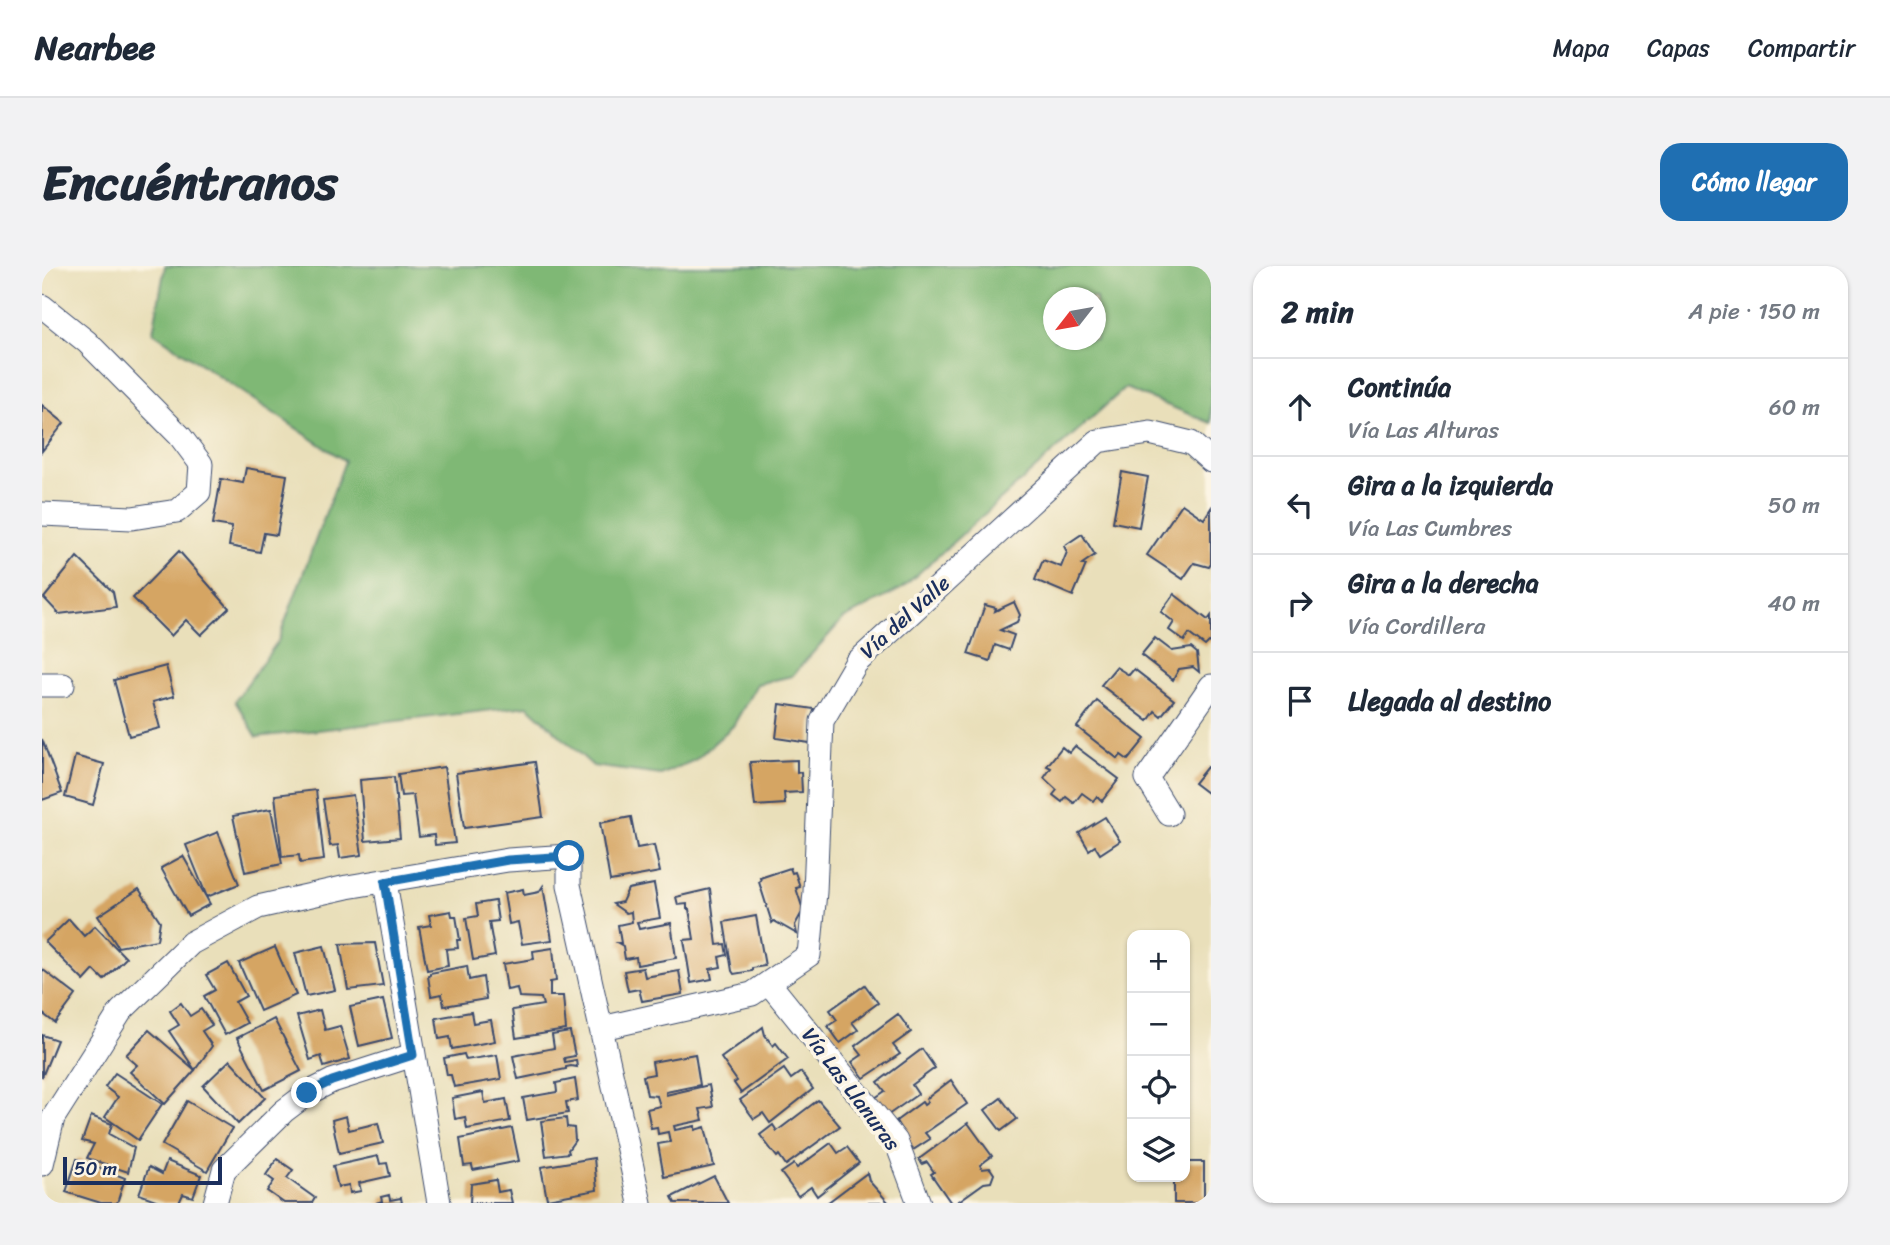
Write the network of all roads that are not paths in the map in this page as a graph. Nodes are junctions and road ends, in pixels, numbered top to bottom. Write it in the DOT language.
graph roads {
  1 [pos="42,306"];
  2 [pos="1211,461"];
  3 [pos="42,514"];
  4 [pos="1211,686"];
  5 [pos="1169,814"];
  6 [pos="385,882"];
  7 [pos="769,983"];
  8 [pos="603,1028"];
  9 [pos="413,1055"];
  10 [pos="48,1115"];
  11 [pos="42,1164"];
  12 [pos="215,1203"];
  13 [pos="439,1203"];
  14 [pos="640,1203"];
  15 [pos="919,1203"];
  1 -- 3 [label="street"];
  2 -- 7 [label="street, Vía del Valle"];
  4 -- 5 [label="street"];
  6 -- 8 [label="street"];
  6 -- 9 [label="street"];
  6 -- 10 [label="street"];
  7 -- 8 [label="street, Vía del Valle"];
  7 -- 15 [label="street, Vía Las Llanuras"];
  8 -- 14 [label="street"];
  9 -- 12 [label="street"];
  9 -- 13 [label="street"];
  10 -- 11 [label="street"];
}
